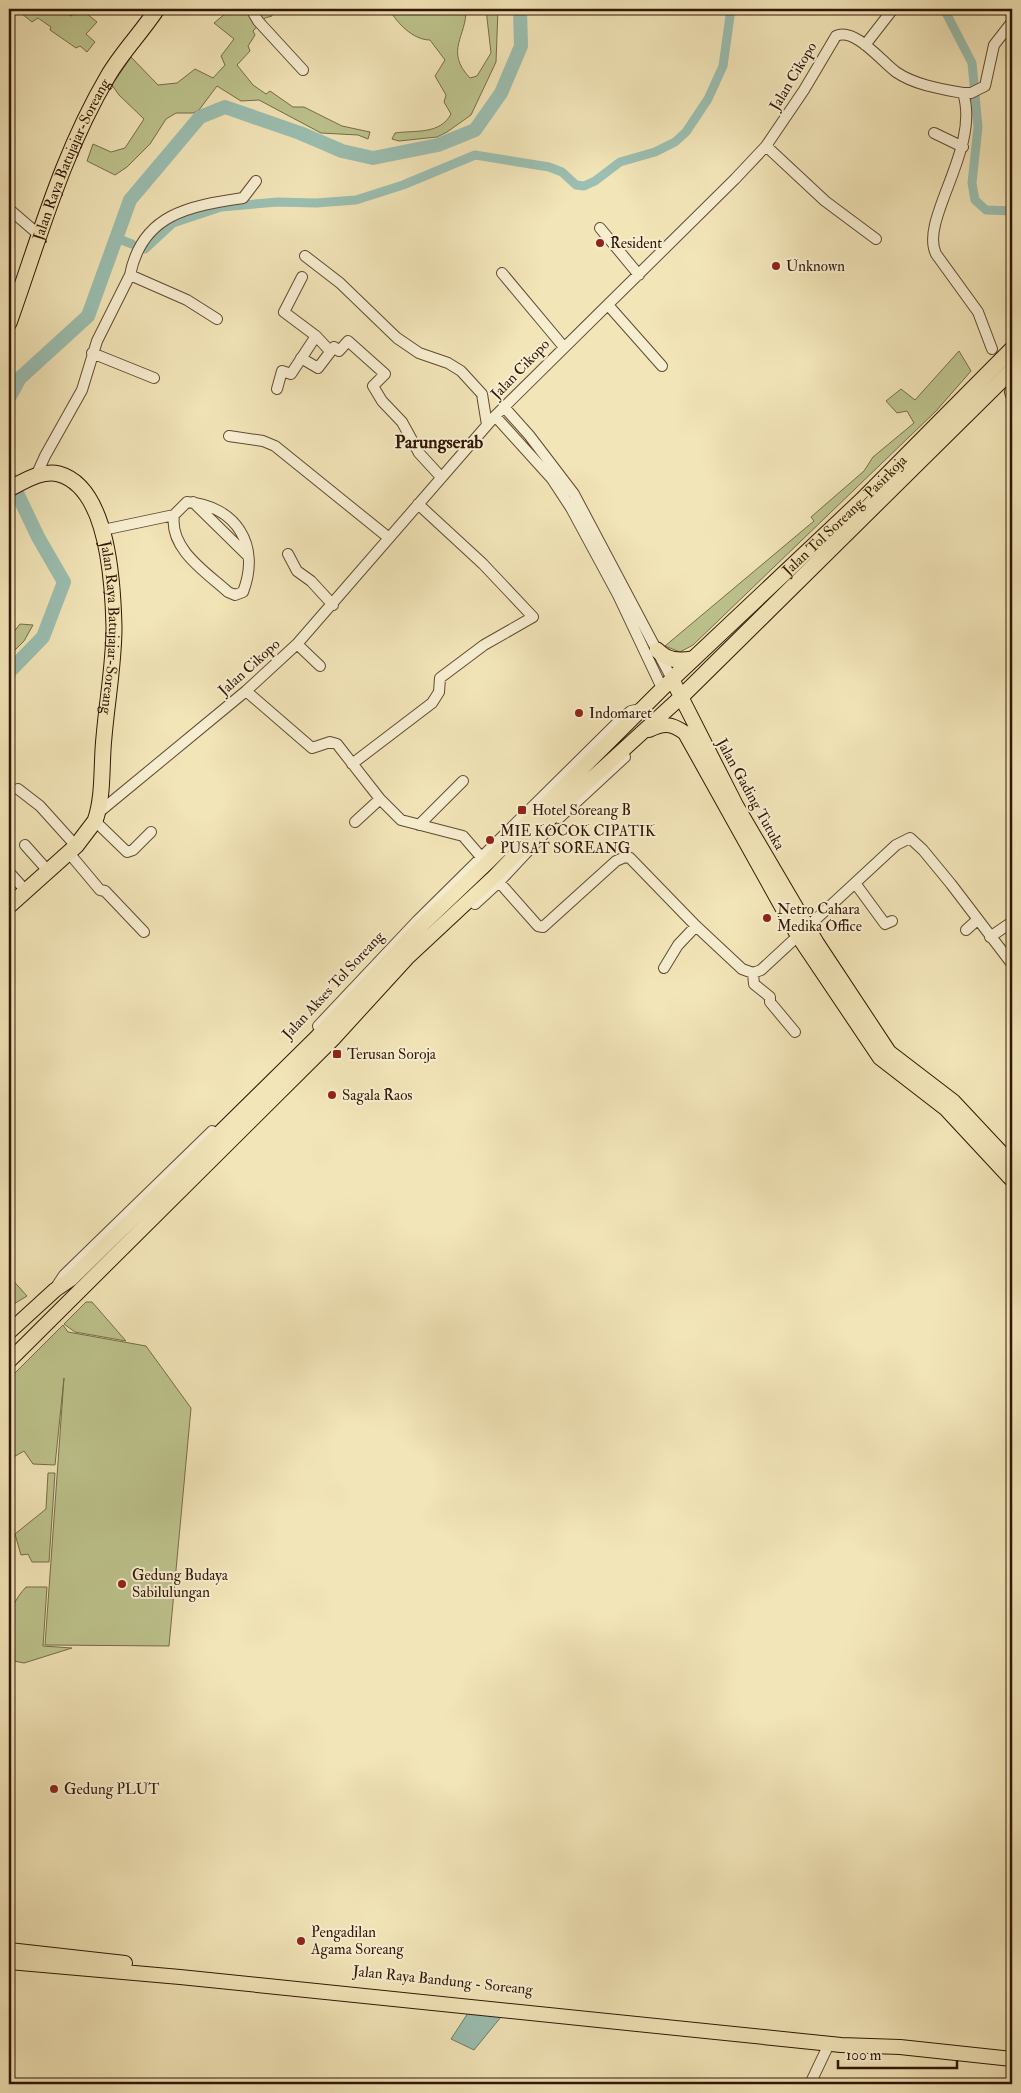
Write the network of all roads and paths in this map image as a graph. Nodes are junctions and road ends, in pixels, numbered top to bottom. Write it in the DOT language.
graph roads {
  1 [pos="158,9"];
  2 [pos="251,9"];
  3 [pos="893,9"];
  4 [pos="1012,22"];
  5 [pos="865,45"];
  6 [pos="303,70"];
  7 [pos="972,92"];
  8 [pos="934,132"];
  9 [pos="766,146"];
  10 [pos="963,146"];
  11 [pos="256,181"];
  12 [pos="9,210"];
  13 [pos="600,228"];
  14 [pos="38,234"];
  15 [pos="876,239"];
  16 [pos="305,256"];
  17 [pos="502,273"];
  18 [pos="639,274"];
  19 [pos="130,275"];
  20 [pos="302,277"];
  21 [pos="608,305"];
  22 [pos="216,319"];
  23 [pos="9,323"];
  24 [pos="316,336"];
  25 [pos="563,346"];
  26 [pos="992,349"];
  27 [pos="1012,349"];
  28 [pos="330,351"];
  29 [pos="92,353"];
  30 [pos="301,358"];
  31 [pos="662,366"];
  32 [pos="1012,370"];
  33 [pos="154,378"];
  34 [pos="277,389"];
  35 [pos="504,407"];
  36 [pos="495,416"];
  37 [pos="487,425"];
  38 [pos="229,436"];
  39 [pos="34,477"];
  40 [pos="441,477"];
  41 [pos="9,489"];
  42 [pos="193,502"];
  43 [pos="418,504"];
  44 [pos="174,515"];
  45 [pos="103,530"];
  46 [pos="389,538"];
  47 [pos="288,554"];
  48 [pos="248,556"];
  49 [pos="333,605"];
  50 [pos="297,644"];
  51 [pos="657,650"];
  52 [pos="693,659"];
  53 [pos="320,666"];
  54 [pos="667,683"];
  55 [pos="246,691"];
  56 [pos="676,702"];
  57 [pos="640,709"];
  58 [pos="639,735"];
  59 [pos="352,764"];
  60 [pos="463,781"];
  61 [pos="18,789"];
  62 [pos="380,800"];
  63 [pos="96,817"];
  64 [pos="355,822"];
  65 [pos="420,826"];
  66 [pos="151,832"];
  67 [pos="25,845"];
  68 [pos="73,850"];
  69 [pos="482,858"];
  70 [pos="9,872"];
  71 [pos="49,872"];
  72 [pos="499,882"];
  73 [pos="856,883"];
  74 [pos="26,891"];
  75 [pos="9,906"];
  76 [pos="976,920"];
  77 [pos="892,921"];
  78 [pos="1012,922"];
  79 [pos="419,923"];
  80 [pos="696,926"];
  81 [pos="966,930"];
  82 [pos="144,932"];
  83 [pos="803,932"];
  84 [pos="990,937"];
  85 [pos="1012,964"];
  86 [pos="403,967"];
  87 [pos="664,968"];
  88 [pos="753,973"];
  89 [pos="795,1032"];
  90 [pos="264,1099"];
  91 [pos="1012,1164"];
  92 [pos="1012,1180"];
  93 [pos="55,1290"];
  94 [pos="68,1302"];
  95 [pos="24,1318"];
  96 [pos="9,1326"];
  97 [pos="9,1332"];
  98 [pos="9,1361"];
  99 [pos="9,1950"];
  100 [pos="9,1962"];
  101 [pos="829,2044"];
  102 [pos="873,2045"];
  103 [pos="1012,2059"];
  104 [pos="810,2084"];
  1 -- 14 [label="highway, Jalan Raya Batujajar-Soreang"];
  2 -- 6 [label="street"];
  3 -- 5 [label="street"];
  4 -- 7 [label="street"];
  5 -- 7 [label="street, Jalan Cikopo"];
  5 -- 9 [label="street, Jalan Cikopo"];
  7 -- 10 [label="street"];
  8 -- 10 [label="street"];
  9 -- 15 [label="street"];
  9 -- 18 [label="street, Jalan Cikopo"];
  10 -- 26 [label="street"];
  11 -- 19 [label="street"];
  12 -- 14 [label="street"];
  13 -- 18 [label="street"];
  14 -- 23 [label="highway, Jalan Raya Batujajar-Soreang"];
  16 -- 37 [label="street"];
  17 -- 25 [label="street"];
  18 -- 21 [label="street, Jalan Cikopo"];
  19 -- 22 [label="street"];
  19 -- 29 [label="street"];
  20 -- 24 [label="street"];
  21 -- 25 [label="street, Jalan Cikopo"];
  21 -- 31 [label="street"];
  24 -- 28 [label="street"];
  24 -- 30 [label="street"];
  25 -- 35 [label="street, Jalan Cikopo"];
  27 -- 52 [label="highway, Jalan Tol Soreang–Pasirkoja"];
  28 -- 30 [label="street"];
  28 -- 40 [label="street"];
  29 -- 33 [label="street"];
  29 -- 39 [label="street"];
  30 -- 34 [label="street"];
  32 -- 56 [label="highway, Jalan Tol Soreang–Pasirkoja"];
  35 -- 36 [label="street, Jalan Cikopo"];
  35 -- 51 [label="street, Jalan Gading Tutuka"];
  36 -- 37 [label="street, Jalan Cikopo"];
  36 -- 54 [label="street, Jalan Gading Tutuka"];
  37 -- 40 [label="street, Jalan Cikopo"];
  38 -- 46 [label="street"];
  39 -- 41 [label="highway, Jalan Raya Batujajar-Soreang"];
  39 -- 45 [label="highway, Jalan Raya Batujajar-Soreang"];
  40 -- 43 [label="street, Jalan Cikopo"];
  42 -- 44 [label="street"];
  42 -- 48 [label="street"];
  42 -- 48 [label="street"];
  43 -- 46 [label="street, Jalan Cikopo"];
  43 -- 59 [label="street"];
  44 -- 45 [label="street"];
  44 -- 48 [label="street"];
  45 -- 63 [label="highway, Jalan Raya Batujajar-Soreang"];
  46 -- 49 [label="street, Jalan Cikopo"];
  47 -- 49 [label="street"];
  49 -- 50 [label="street, Jalan Cikopo"];
  50 -- 53 [label="street"];
  50 -- 55 [label="street, Jalan Cikopo"];
  51 -- 52 [label="highway"];
  51 -- 54 [label="street, Jalan Gading Tutuka"];
  52 -- 54 [label="highway, Jalan Tol Soreang–Pasirkoja"];
  54 -- 56 [label="main road, Jalan Gading Tutuka"];
  54 -- 57 [label="main road, Jalan Akses Tol Soreang"];
  55 -- 59 [label="street"];
  55 -- 63 [label="street, Jalan Cikopo"];
  56 -- 58 [label="main road, Jalan Akses Tol Soreang"];
  56 -- 83 [label="main road, Jalan Gading Tutuka"];
  57 -- 69 [label="street, Jalan Akses Tol Soreang"];
  57 -- 79 [label="main road, Jalan Akses Tol Soreang"];
  58 -- 72 [label="street, Jalan Akses Tol Soreang"];
  58 -- 83 [label="main road, Jalan Gading Tutuka"];
  58 -- 86 [label="main road, Jalan Akses Tol Soreang"];
  59 -- 62 [label="street"];
  60 -- 65 [label="street"];
  61 -- 68 [label="street"];
  62 -- 64 [label="street"];
  62 -- 65 [label="street"];
  63 -- 66 [label="street"];
  63 -- 68 [label="highway"];
  65 -- 69 [label="street"];
  67 -- 71 [label="street"];
  68 -- 71 [label="highway"];
  68 -- 82 [label="street"];
  69 -- 79 [label="street, Jalan Akses Tol Soreang"];
  70 -- 74 [label="street"];
  71 -- 74 [label="highway"];
  72 -- 80 [label="street"];
  72 -- 86 [label="street, Jalan Akses Tol Soreang"];
  73 -- 76 [label="street"];
  73 -- 77 [label="street"];
  73 -- 83 [label="street"];
  74 -- 75 [label="highway"];
  76 -- 81 [label="street"];
  76 -- 84 [label="street"];
  78 -- 84 [label="street"];
  79 -- 90 [label="main road, Jalan Akses Tol Soreang"];
  79 -- 93 [label="street, Jalan Akses Tol Soreang"];
  80 -- 87 [label="street"];
  80 -- 88 [label="street"];
  83 -- 88 [label="street"];
  83 -- 91 [label="main road, Jalan Gading Tutuka"];
  83 -- 92 [label="main road, Jalan Gading Tutuka"];
  84 -- 85 [label="street"];
  86 -- 90 [label="main road, Jalan Akses Tol Soreang"];
  86 -- 94 [label="street, Jalan Akses Tol Soreang"];
  88 -- 89 [label="street"];
  90 -- 93 [label="main road, Jalan Akses Tol Soreang"];
  90 -- 94 [label="main road, Jalan Akses Tol Soreang"];
  93 -- 95 [label="main road, Jalan Akses Tol Soreang"];
  94 -- 98 [label="main road, Jalan Akses Tol Soreang"];
  95 -- 96 [label="main road"];
  95 -- 97 [label="main road, Jalan Akses Tol Soreang"];
  99 -- 102 [label="main road, Jalan Raya Bandung - Soreang"];
  100 -- 101 [label="main road, Jalan Raya Bandung - Soreang"];
  101 -- 102 [label="main road, Jalan Raya Bandung - Soreang"];
  101 -- 104 [label="street"];
  102 -- 103 [label="main road, Jalan Raya Bandung - Soreang"];
}
